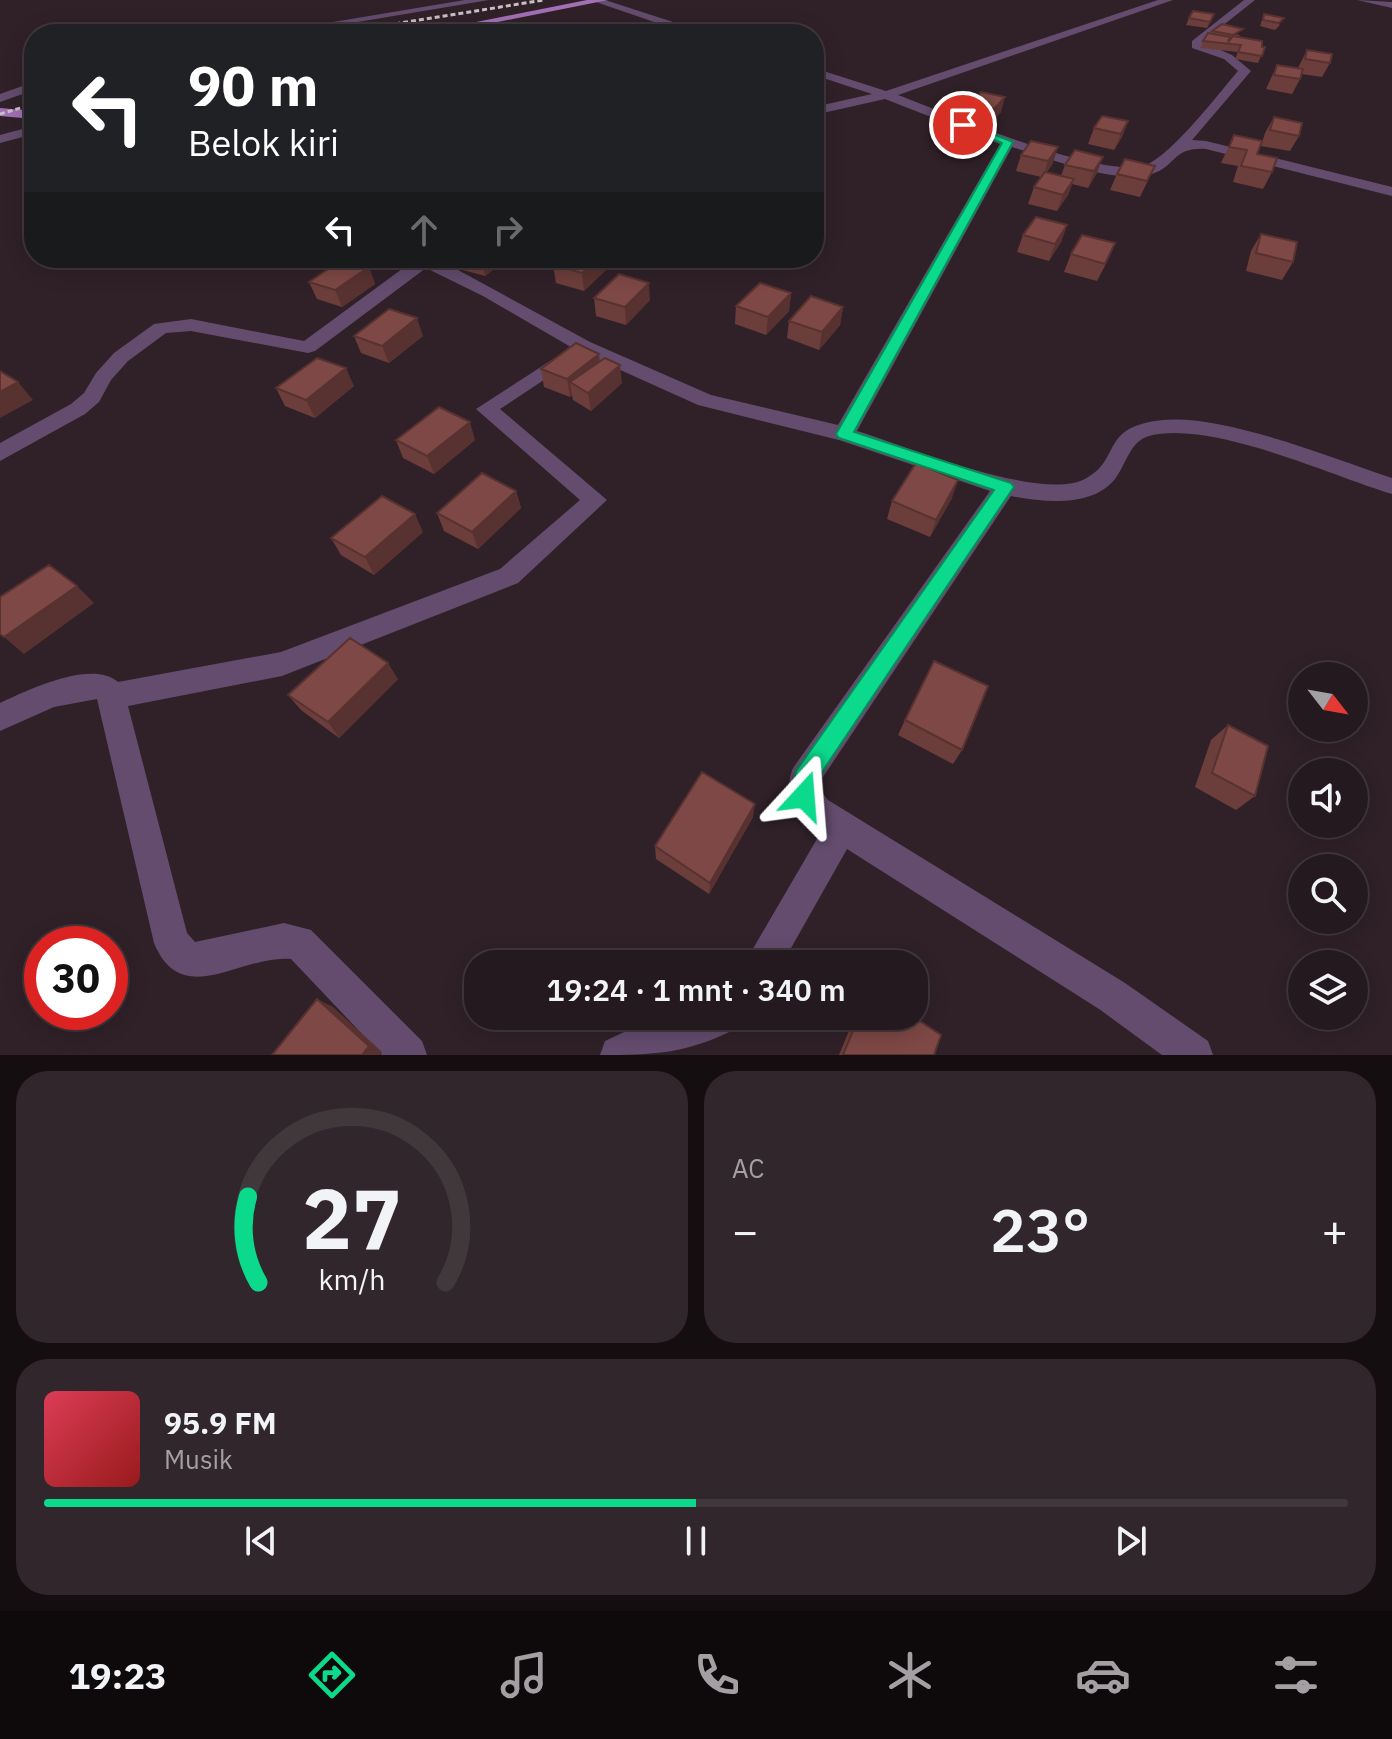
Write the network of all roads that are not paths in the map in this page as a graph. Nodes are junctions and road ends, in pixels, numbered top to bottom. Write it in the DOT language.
graph roads {
  1 [pos="484,0"];
  2 [pos="600,0"];
  3 [pos="1168,0"];
  4 [pos="1250,0"];
  5 [pos="1366,0"];
  6 [pos="1392,5"];
  7 [pos="330,24"];
  8 [pos="474,24"];
  9 [pos="671,24"];
  10 [pos="824,74"];
  11 [pos="24,90"];
  12 [pos="886,95"];
  13 [pos="0,98"];
  14 [pos="824,109"];
  15 [pos="0,112"];
  16 [pos="24,114"];
  17 [pos="24,133"];
  18 [pos="0,139"];
  19 [pos="1008,142"];
  20 [pos="1178,148"];
  21 [pos="1392,192"];
  22 [pos="416,268"];
  23 [pos="442,268"];
  24 [pos="583,346"];
  25 [pos="308,347"];
  26 [pos="334,355"];
  27 [pos="844,434"];
  28 [pos="0,453"];
  29 [pos="1392,486"];
  30 [pos="1005,487"];
  31 [pos="111,696"];
  32 [pos="0,718"];
  33 [pos="842,827"];
  34 [pos="770,950"];
  35 [pos="682,1030"];
  36 [pos="405,1054"];
  37 [pos="619,1055"];
  38 [pos="1194,1055"];
  1 -- 7 [label="street"];
  2 -- 8 [label="main road"];
  2 -- 9 [label="street"];
  3 -- 12 [label="street"];
  4 -- 20 [label="street"];
  5 -- 6 [label="street"];
  10 -- 12 [label="street"];
  11 -- 13 [label="street"];
  12 -- 14 [label="street"];
  12 -- 19 [label="street"];
  15 -- 16 [label="main road"];
  17 -- 18 [label="street"];
  19 -- 20 [label="street"];
  19 -- 27 [label="street"];
  20 -- 21 [label="street"];
  22 -- 25 [label="street"];
  23 -- 24 [label="street"];
  24 -- 27 [label="street"];
  24 -- 31 [label="street"];
  25 -- 26 [label="street"];
  25 -- 28 [label="street"];
  27 -- 30 [label="street"];
  29 -- 30 [label="street"];
  30 -- 33 [label="street"];
  31 -- 32 [label="street"];
  31 -- 36 [label="street"];
  33 -- 34 [label="street"];
  33 -- 38 [label="street"];
  35 -- 37 [label="street"];
}
